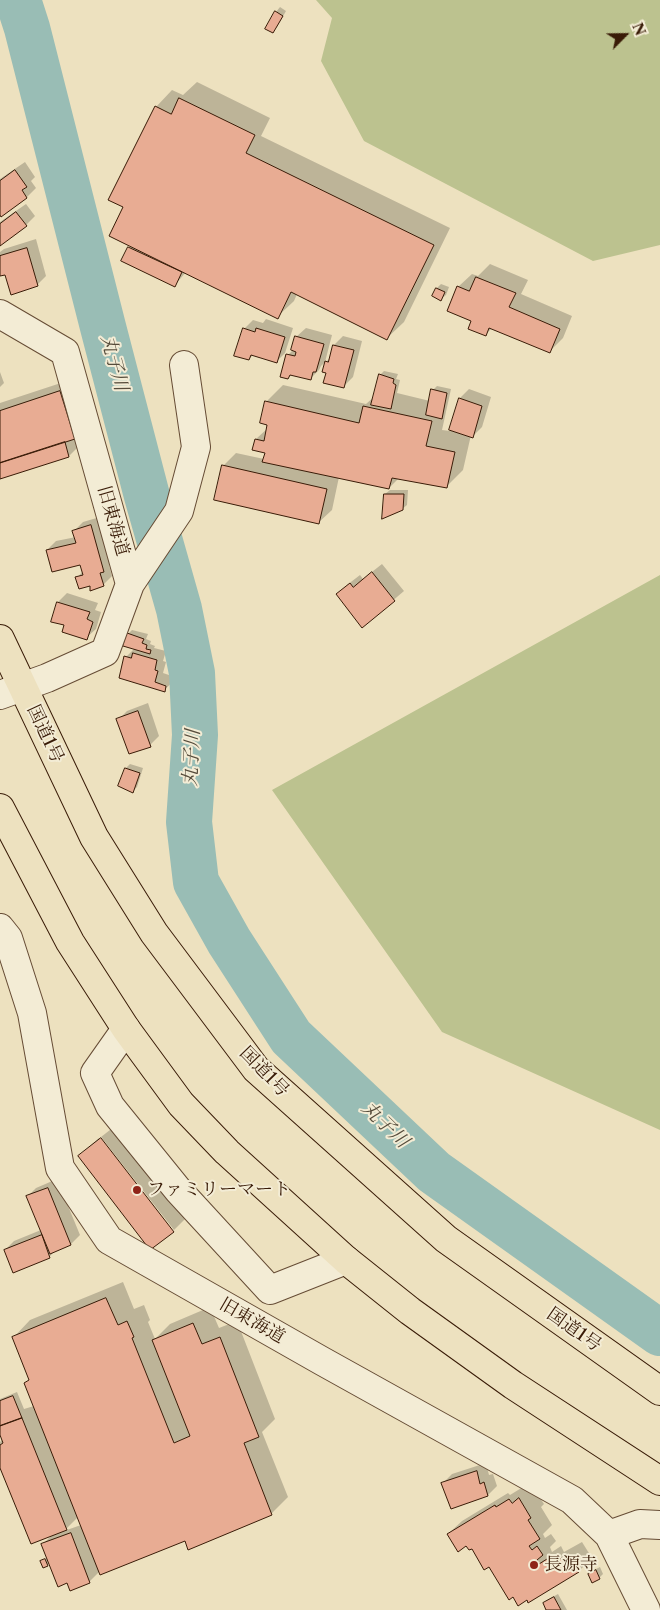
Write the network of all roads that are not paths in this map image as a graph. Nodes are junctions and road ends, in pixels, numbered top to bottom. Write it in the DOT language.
graph roads {
  1 [pos="0,314"];
  2 [pos="184,365"];
  3 [pos="135,576"];
  4 [pos="0,639"];
  5 [pos="12,691"];
  6 [pos="0,808"];
  7 [pos="0,928"];
  8 [pos="126,1029"];
  9 [pos="346,1260"];
  10 [pos="660,1391"];
  11 [pos="660,1481"];
  12 [pos="660,1525"];
  13 [pos="609,1534"];
  14 [pos="646,1610"];
  1 -- 3 [label="street, 旧東海道"];
  2 -- 3 [label="street"];
  3 -- 5 [label="street"];
  4 -- 5 [label="highway, 国道1号"];
  5 -- 10 [label="highway, 国道1号"];
  6 -- 8 [label="highway"];
  7 -- 13 [label="street, 旧東海道"];
  8 -- 9 [label="highway"];
  8 -- 9 [label="street"];
  9 -- 11 [label="highway"];
  12 -- 13 [label="street"];
  13 -- 14 [label="street, 旧東海道"];
}
